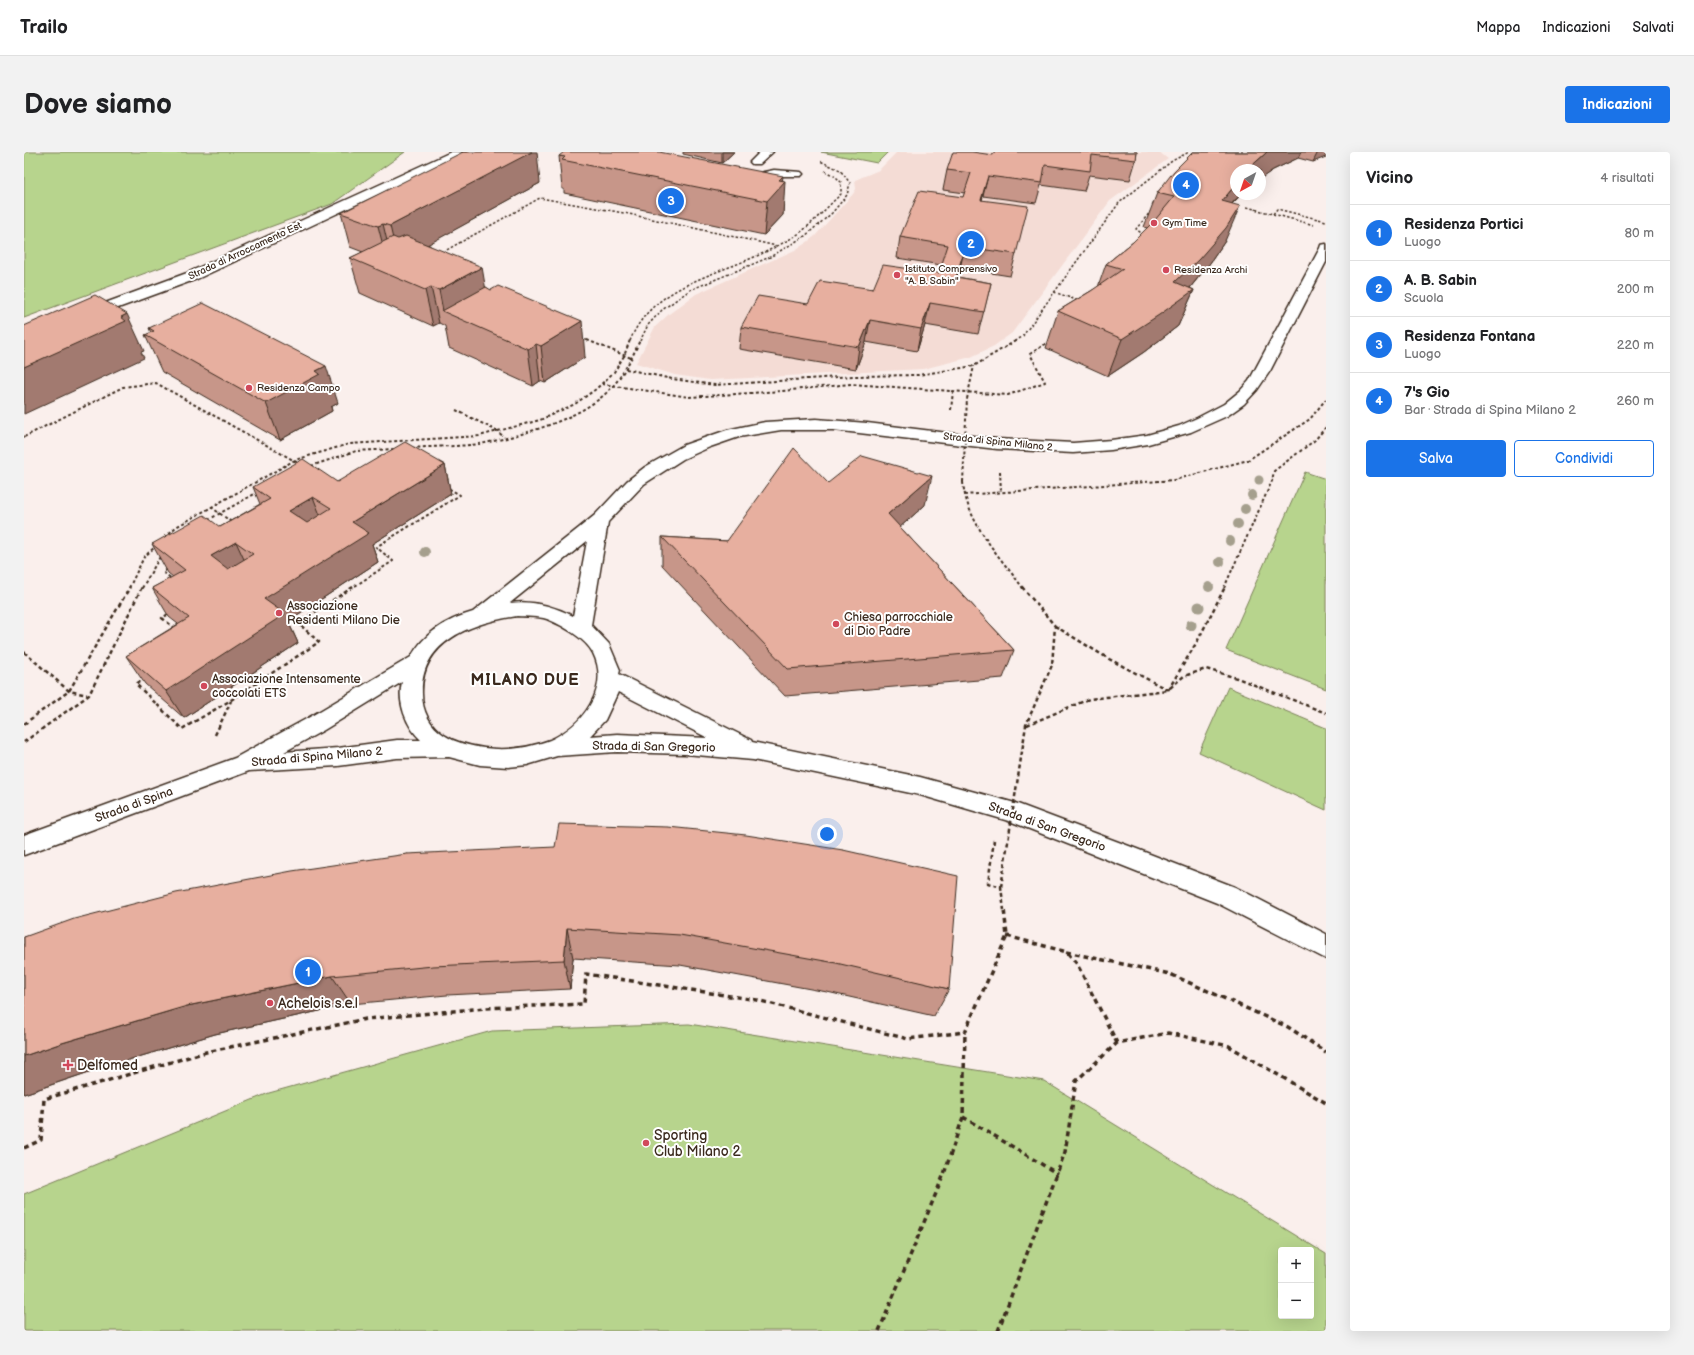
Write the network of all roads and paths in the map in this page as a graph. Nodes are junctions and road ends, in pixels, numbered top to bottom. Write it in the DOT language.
graph roads {
  1 [pos="460,152"];
  2 [pos="767,152"];
  3 [pos="1190,152"];
  4 [pos="817,160"];
  5 [pos="756,162"];
  6 [pos="822,169"];
  7 [pos="797,174"];
  8 [pos="730,179"];
  9 [pos="1156,205"];
  10 [pos="1247,207"];
  11 [pos="1273,214"];
  12 [pos="1326,221"];
  13 [pos="1318,227"];
  14 [pos="1147,237"];
  15 [pos="778,246"];
  16 [pos="1326,248"];
  17 [pos="438,255"];
  18 [pos="1054,292"];
  19 [pos="1084,302"];
  20 [pos="68,321"];
  21 [pos="580,337"];
  22 [pos="1055,337"];
  23 [pos="624,356"];
  24 [pos="631,358"];
  25 [pos="974,366"];
  26 [pos="626,369"];
  27 [pos="601,384"];
  28 [pos="613,386"];
  29 [pos="969,392"];
  30 [pos="1326,399"];
  31 [pos="456,410"];
  32 [pos="1326,427"];
  33 [pos="496,431"];
  34 [pos="24,437"];
  35 [pos="504,437"];
  36 [pos="402,448"];
  37 [pos="410,448"];
  38 [pos="295,460"];
  39 [pos="260,491"];
  40 [pos="964,495"];
  41 [pos="211,508"];
  42 [pos="219,513"];
  43 [pos="600,519"];
  44 [pos="207,520"];
  45 [pos="235,525"];
  46 [pos="165,552"];
  47 [pos="481,615"];
  48 [pos="580,626"];
  49 [pos="1055,626"];
  50 [pos="24,652"];
  51 [pos="418,662"];
  52 [pos="610,678"];
  53 [pos="1168,690"];
  54 [pos="69,691"];
  55 [pos="89,695"];
  56 [pos="232,700"];
  57 [pos="1326,713"];
  58 [pos="24,724"];
  59 [pos="1026,725"];
  60 [pos="215,734"];
  61 [pos="24,742"];
  62 [pos="554,747"];
  63 [pos="450,748"];
  64 [pos="753,751"];
  65 [pos="244,764"];
  66 [pos="994,838"];
  67 [pos="24,845"];
  68 [pos="1001,888"];
  69 [pos="1007,936"];
  70 [pos="1326,947"];
  71 [pos="1066,952"];
  72 [pos="964,1032"];
  73 [pos="1117,1043"];
  74 [pos="1326,1052"];
  75 [pos="1326,1103"];
  76 [pos="963,1118"];
  77 [pos="24,1148"];
  78 [pos="1058,1174"];
  79 [pos="879,1331"];
  80 [pos="998,1331"];
  1 -- 20 [label="street, Strada di Arroccamento Est"];
  2 -- 5 [label="street"];
  3 -- 18 [label="path"];
  4 -- 24 [label="path"];
  6 -- 15 [label="path"];
  7 -- 8 [label="street"];
  9 -- 14 [label="path"];
  10 -- 11 [label="path"];
  11 -- 12 [label="path"];
  11 -- 13 [label="path"];
  15 -- 17 [label="path"];
  15 -- 23 [label="path"];
  16 -- 43 [label="street, Strada di Spina Milano 2"];
  18 -- 19 [label="path"];
  18 -- 25 [label="path"];
  21 -- 23 [label="path"];
  22 -- 29 [label="path"];
  23 -- 24 [label="path"];
  23 -- 27 [label="path"];
  24 -- 26 [label="path"];
  25 -- 26 [label="path"];
  25 -- 29 [label="path"];
  26 -- 28 [label="path"];
  27 -- 28 [label="path"];
  27 -- 33 [label="path"];
  28 -- 29 [label="path"];
  28 -- 35 [label="path"];
  29 -- 40 [label="path, bridge"];
  30 -- 40 [label="path"];
  31 -- 33 [label="path"];
  32 -- 53 [label="path"];
  33 -- 35 [label="path"];
  33 -- 38 [label="path"];
  34 -- 38 [label="path"];
  35 -- 37 [label="path"];
  36 -- 38 [label="path"];
  38 -- 41 [label="path"];
  39 -- 42 [label="path"];
  40 -- 49 [label="path"];
  41 -- 42 [label="path"];
  41 -- 54 [label="path"];
  42 -- 44 [label="path"];
  42 -- 45 [label="path"];
  43 -- 47 [label="street, Strada di Spina Milano 2"];
  43 -- 48 [label="street"];
  46 -- 55 [label="path"];
  47 -- 48 [label="street, Strada di Spina Milano 2"];
  47 -- 51 [label="street, Strada di Spina Milano 2"];
  48 -- 52 [label="street, Strada di Spina Milano 2"];
  49 -- 53 [label="path"];
  49 -- 59 [label="path"];
  50 -- 54 [label="path"];
  51 -- 63 [label="street, Strada di Spina Milano 2"];
  51 -- 65 [label="street, Strada di Spina Milano 2"];
  52 -- 62 [label="street, Strada di Spina Milano 2"];
  52 -- 64 [label="street, Strada di San Gregorio"];
  53 -- 57 [label="path"];
  53 -- 59 [label="path"];
  54 -- 55 [label="path"];
  54 -- 58 [label="path"];
  55 -- 61 [label="path"];
  56 -- 56 [label="path"];
  56 -- 60 [label="path"];
  59 -- 68 [label="path, bridge"];
  62 -- 63 [label="street, Strada di Spina Milano 2"];
  62 -- 64 [label="street, Strada di San Gregorio"];
  63 -- 65 [label="street, Strada di Spina Milano 2"];
  64 -- 70 [label="street, Strada di San Gregorio"];
  65 -- 67 [label="street, Strada di Spina"];
  66 -- 68 [label="path"];
  68 -- 69 [label="path"];
  69 -- 71 [label="path"];
  69 -- 72 [label="path"];
  71 -- 73 [label="path"];
  71 -- 74 [label="path"];
  72 -- 76 [label="path"];
  72 -- 77 [label="path"];
  73 -- 75 [label="path"];
  73 -- 78 [label="path"];
  76 -- 78 [label="path"];
  76 -- 79 [label="path"];
  78 -- 80 [label="path"];
}
